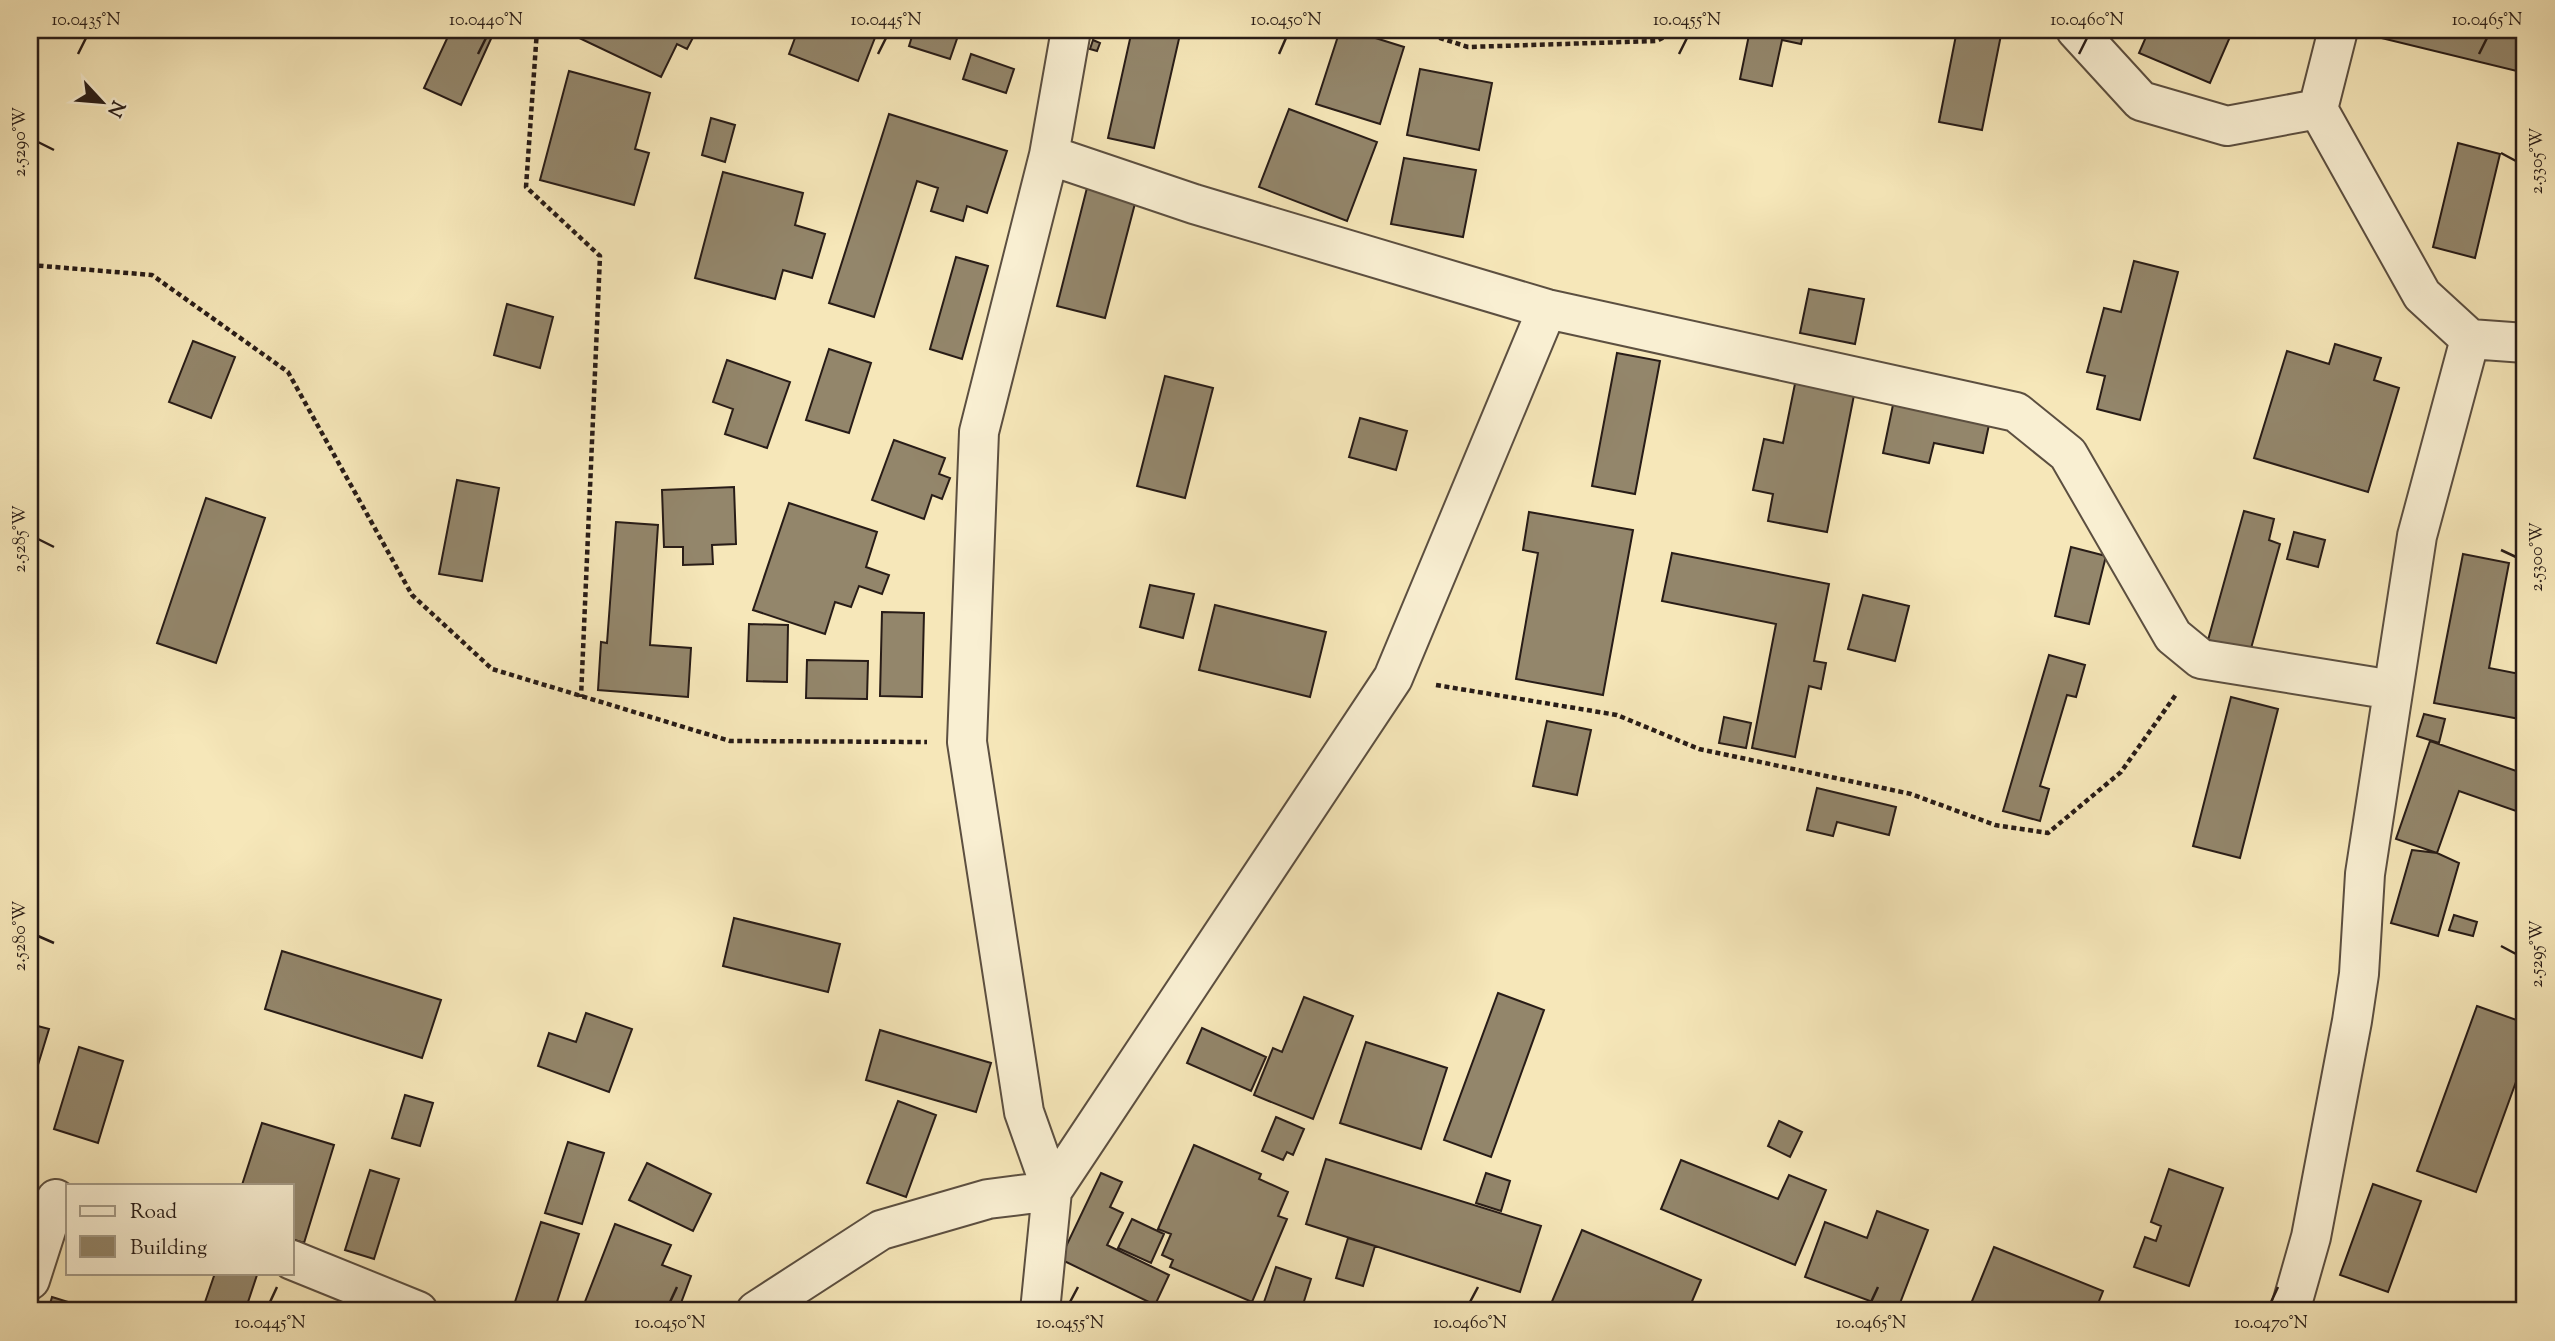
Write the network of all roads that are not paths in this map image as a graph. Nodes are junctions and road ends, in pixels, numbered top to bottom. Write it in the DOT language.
graph roads {
  1 [pos="1071,30"];
  2 [pos="2076,30"];
  3 [pos="2338,30"];
  4 [pos="2318,108"];
  5 [pos="1049,155"];
  6 [pos="1547,309"];
  7 [pos="2470,340"];
  8 [pos="2525,343"];
  9 [pos="2393,690"];
  10 [pos="1052,1191"];
  11 [pos="51,1197"];
  12 [pos="294,1261"];
  13 [pos="30,1280"];
  14 [pos="418,1311"];
  15 [pos="756,1311"];
  16 [pos="1040,1311"];
  17 [pos="2290,1311"];
  1 -- 5 [label="street"];
  2 -- 4 [label="street"];
  3 -- 4 [label="street"];
  4 -- 7 [label="street"];
  5 -- 6 [label="street"];
  5 -- 10 [label="street"];
  6 -- 9 [label="street"];
  6 -- 10 [label="street"];
  7 -- 8 [label="street"];
  7 -- 9 [label="street"];
  9 -- 17 [label="street"];
  10 -- 15 [label="street"];
  10 -- 16 [label="street"];
  11 -- 13 [label="street"];
  12 -- 14 [label="street"];
}
